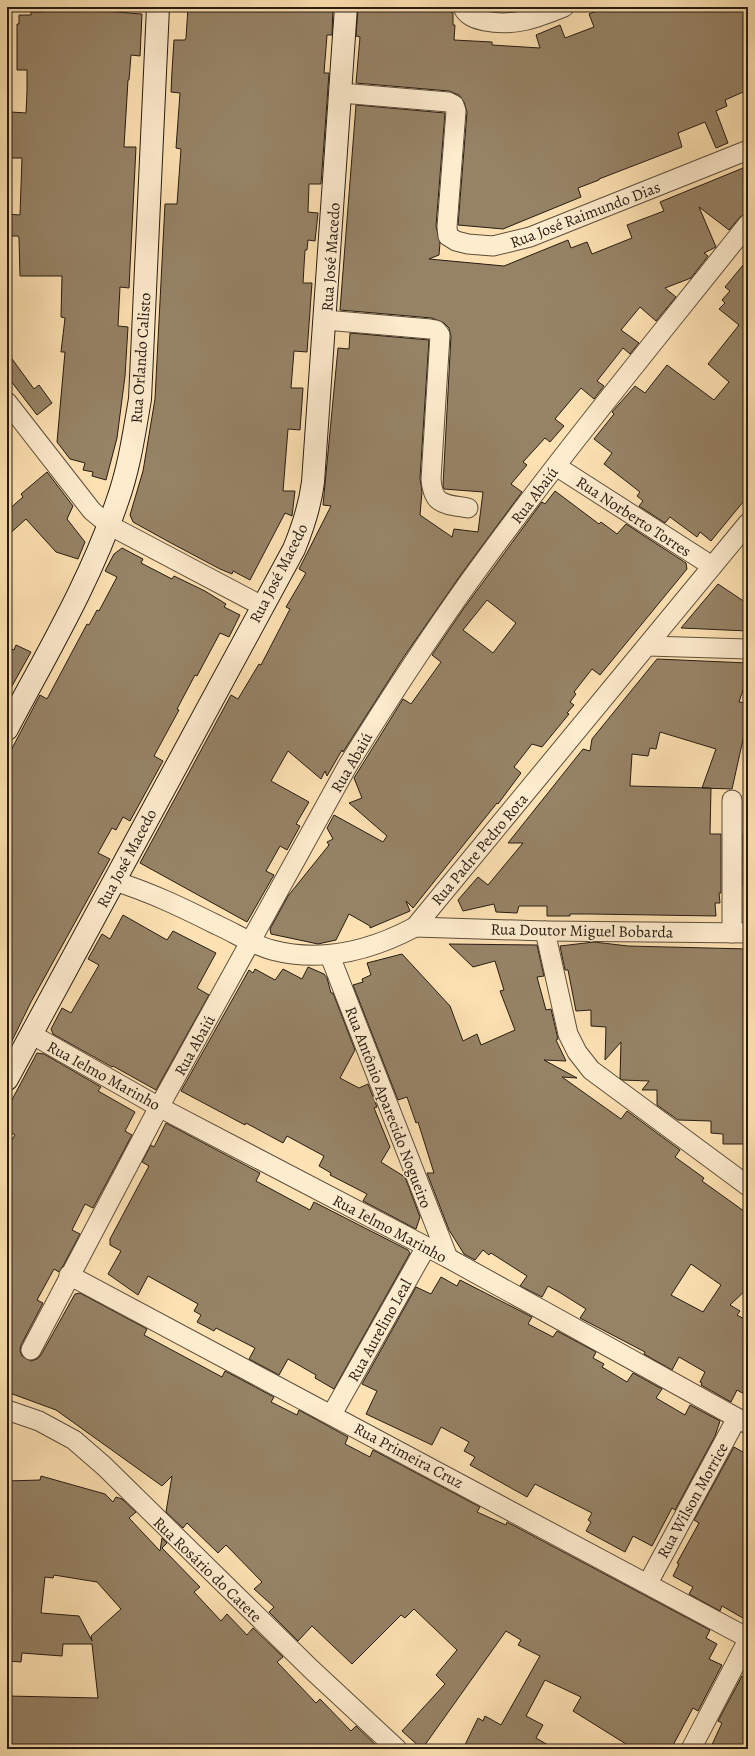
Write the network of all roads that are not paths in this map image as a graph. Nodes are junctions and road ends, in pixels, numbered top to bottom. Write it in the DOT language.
graph roads {
  1 [pos="158,7"];
  2 [pos="346,7"];
  3 [pos="462,7"];
  4 [pos="564,7"];
  5 [pos="341,93"];
  6 [pos="748,150"];
  7 [pos="748,224"];
  8 [pos="325,320"];
  9 [pos="7,402"];
  10 [pos="556,466"];
  11 [pos="468,508"];
  12 [pos="748,523"];
  13 [pos="109,525"];
  14 [pos="712,566"];
  15 [pos="262,606"];
  16 [pos="648,646"];
  17 [pos="748,649"];
  18 [pos="7,728"];
  19 [pos="732,800"];
  20 [pos="114,880"];
  21 [pos="415,927"];
  22 [pos="545,931"];
  23 [pos="740,933"];
  24 [pos="251,942"];
  25 [pos="330,956"];
  26 [pos="31,1034"];
  27 [pos="7,1079"];
  28 [pos="160,1107"];
  29 [pos="748,1186"];
  30 [pos="426,1246"];
  31 [pos="448,1258"];
  32 [pos="69,1275"];
  33 [pos="31,1350"];
  34 [pos="7,1410"];
  35 [pos="332,1414"];
  36 [pos="743,1421"];
  37 [pos="648,1582"];
  38 [pos="748,1639"];
  39 [pos="397,1749"];
  40 [pos="691,1749"];
  1 -- 13 [label="street, Rua Orlando Calisto"];
  2 -- 5 [label="street, Rua José Macedo"];
  3 -- 4 [label="street"];
  5 -- 6 [label="street, Rua José Raimundo Dias"];
  5 -- 8 [label="street, Rua José Macedo"];
  7 -- 10 [label="street, Rua Abaiú"];
  8 -- 11 [label="street"];
  8 -- 15 [label="street, Rua José Macedo"];
  9 -- 13 [label="street"];
  10 -- 14 [label="street, Rua Norberto Torres"];
  10 -- 24 [label="street, Rua Abaiú"];
  12 -- 14 [label="street, Rua Padre Pedro Rota"];
  13 -- 15 [label="street"];
  13 -- 18 [label="street, Rua Orlando Calisto"];
  14 -- 16 [label="street, Rua Padre Pedro Rota"];
  15 -- 20 [label="street, Rua José Macedo"];
  16 -- 17 [label="street"];
  16 -- 21 [label="street, Rua Padre Pedro Rota"];
  19 -- 23 [label="street"];
  20 -- 24 [label="street, Rua Padre Pedro Rota"];
  20 -- 26 [label="street, Rua José Macedo"];
  21 -- 22 [label="street, Rua Doutor Miguel Bobarda"];
  21 -- 25 [label="street, Rua Padre Pedro Rota"];
  22 -- 23 [label="street, Rua Doutor Miguel Bobarda"];
  22 -- 29 [label="street"];
  24 -- 25 [label="street, Rua Padre Pedro Rota"];
  24 -- 28 [label="street, Rua Abaiú"];
  25 -- 31 [label="street, Rua Antônio Aparecido Nogueiro"];
  26 -- 27 [label="street, Rua José Macedo"];
  26 -- 28 [label="street, Rua Ielmo Marinho"];
  28 -- 30 [label="street, Rua Ielmo Marinho"];
  28 -- 32 [label="street, Rua Abaiú"];
  30 -- 31 [label="street, Rua Ielmo Marinho"];
  30 -- 35 [label="street, Rua Aurelino Leal"];
  31 -- 36 [label="street, Rua Ielmo Marinho"];
  32 -- 33 [label="street, Rua Abaiú"];
  32 -- 35 [label="street, Rua Primeira Cruz"];
  34 -- 39 [label="street, Rua Rosário do Catete"];
  35 -- 37 [label="street, Rua Primeira Cruz"];
  36 -- 37 [label="street, Rua Wilson Morrice"];
  37 -- 38 [label="street, Rua Primeira Cruz"];
  38 -- 40 [label="street"];
}
